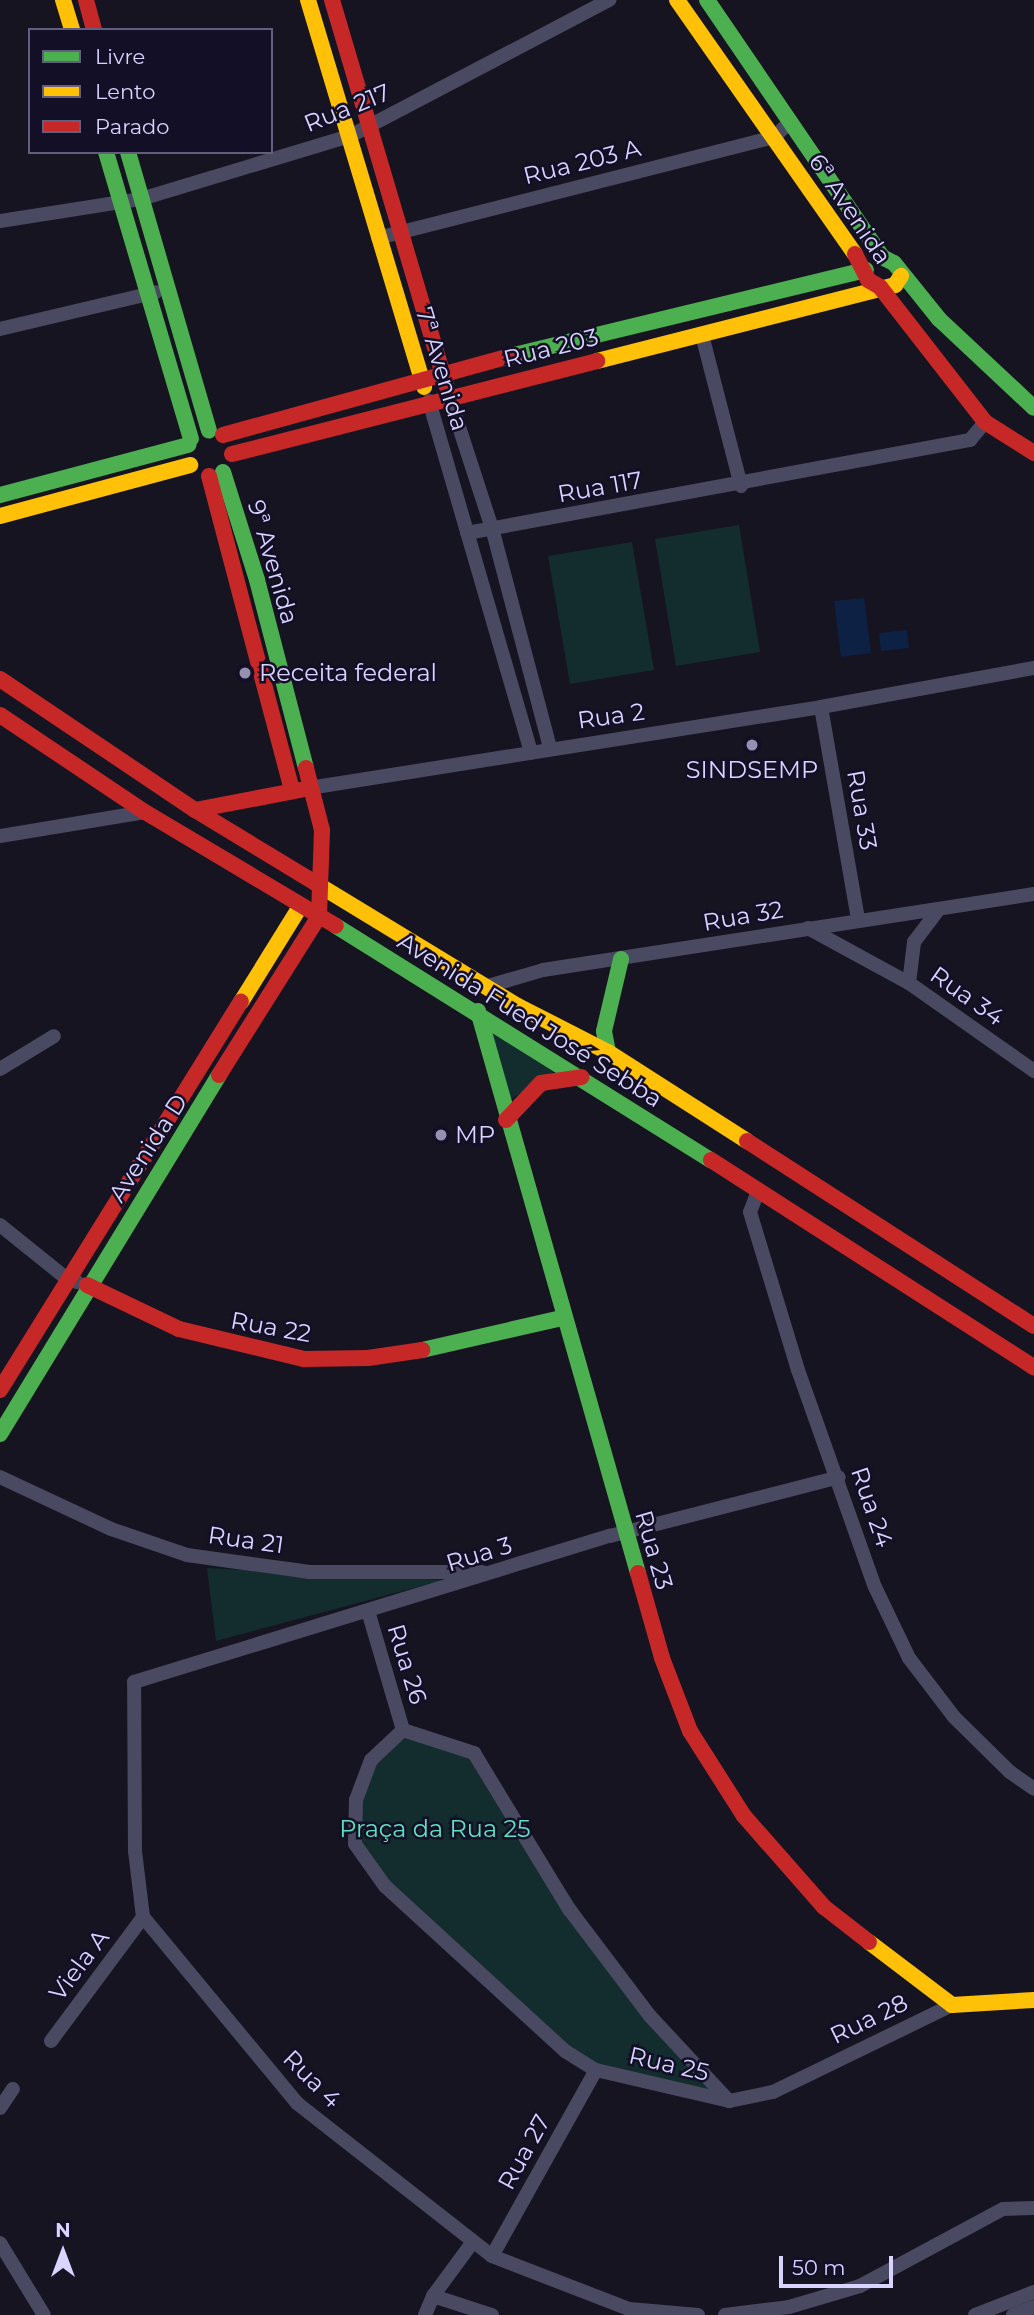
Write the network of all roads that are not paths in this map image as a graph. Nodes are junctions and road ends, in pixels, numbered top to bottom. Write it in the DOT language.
graph roads {
  1 [pos="64,0"];
  2 [pos="86,0"];
  3 [pos="308,0"];
  4 [pos="332,0"];
  5 [pos="609,0"];
  6 [pos="677,0"];
  7 [pos="707,0"];
  8 [pos="71,28"];
  9 [pos="93,28"];
  10 [pos="791,121"];
  11 [pos="369,128"];
  12 [pos="349,136"];
  13 [pos="774,137"];
  14 [pos="107,154"];
  15 [pos="129,154"];
  16 [pos="141,199"];
  17 [pos="120,202"];
  18 [pos="0,221"];
  19 [pos="399,232"];
  20 [pos="379,238"];
  21 [pos="882,257"];
  22 [pos="866,270"];
  23 [pos="901,276"];
  24 [pos="880,288"];
  25 [pos="167,289"];
  26 [pos="148,294"];
  27 [pos="0,329"];
  28 [pos="702,334"];
  29 [pos="442,372"];
  30 [pos="421,377"];
  31 [pos="449,396"];
  32 [pos="429,401"];
  33 [pos="1034,408"];
  34 [pos="985,422"];
  35 [pos="216,432"];
  36 [pos="1034,440"];
  37 [pos="189,442"];
  38 [pos="1016,442"];
  39 [pos="1034,453"];
  40 [pos="232,454"];
  41 [pos="190,465"];
  42 [pos="216,474"];
  43 [pos="741,486"];
  44 [pos="0,495"];
  45 [pos="0,516"];
  46 [pos="492,528"];
  47 [pos="467,533"];
  48 [pos="1034,668"];
  49 [pos="0,679"];
  50 [pos="821,707"];
  51 [pos="0,715"];
  52 [pos="550,748"];
  53 [pos="531,752"];
  54 [pos="309,788"];
  55 [pos="292,791"];
  56 [pos="195,810"];
  57 [pos="145,812"];
  58 [pos="0,836"];
  59 [pos="317,884"];
  60 [pos="1034,894"];
  61 [pos="300,907"];
  62 [pos="939,909"];
  63 [pos="319,916"];
  64 [pos="858,920"];
  65 [pos="808,928"];
  66 [pos="621,959"];
  67 [pos="909,983"];
  68 [pos="488,986"];
  69 [pos="517,1006"];
  70 [pos="478,1011"];
  71 [pos="502,1029"];
  72 [pos="54,1036"];
  73 [pos="608,1052"];
  74 [pos="200,1067"];
  75 [pos="0,1069"];
  76 [pos="1034,1071"];
  77 [pos="582,1077"];
  78 [pos="220,1078"];
  79 [pos="506,1120"];
  80 [pos="757,1194"];
  81 [pos="0,1225"];
  82 [pos="66,1278"];
  83 [pos="87,1285"];
  84 [pos="562,1318"];
  85 [pos="1031,1321"];
  86 [pos="1034,1367"];
  87 [pos="0,1391"];
  88 [pos="0,1434"];
  89 [pos="839,1476"];
  90 [pos="0,1477"];
  91 [pos="625,1532"];
  92 [pos="500,1572"];
  93 [pos="368,1611"];
  94 [pos="403,1730"];
  95 [pos="1034,1789"];
  96 [pos="143,1917"];
  97 [pos="1034,2000"];
  98 [pos="952,2005"];
  99 [pos="51,2041"];
  100 [pos="596,2070"];
  101 [pos="13,2089"];
  102 [pos="729,2101"];
  103 [pos="0,2108"];
  104 [pos="1034,2208"];
  105 [pos="0,2243"];
  106 [pos="471,2243"];
  107 [pos="492,2256"];
  108 [pos="1034,2292"];
  109 [pos="433,2296"];
  110 [pos="1034,2307"];
  111 [pos="790,2311"];
  112 [pos="628,2312"];
  113 [pos="44,2315"];
  114 [pos="425,2315"];
  115 [pos="492,2315"];
  116 [pos="698,2315"];
  117 [pos="725,2315"];
  118 [pos="975,2315"];
  119 [pos="1013,2315"];
  1 -- 8 [label="street"];
  2 -- 9 [label="street"];
  3 -- 12 [label="street, 7ª Avenida"];
  4 -- 11 [label="street, 7ª Avenida"];
  5 -- 11 [label="street, Rua 217"];
  6 -- 13 [label="street, 6ª Avenida"];
  7 -- 10 [label="street, 6ª Avenida"];
  10 -- 13 [label="street, Rua 203 A"];
  10 -- 21 [label="street, 6ª Avenida"];
  11 -- 12 [label="street, Rua 217"];
  11 -- 19 [label="street, 7ª Avenida"];
  12 -- 16 [label="street, Rua 217"];
  12 -- 20 [label="street, 7ª Avenida"];
  13 -- 19 [label="street, Rua 203 A"];
  13 -- 22 [label="street, 6ª Avenida"];
  14 -- 17 [label="street"];
  15 -- 16 [label="street"];
  16 -- 17 [label="street, Rua 217"];
  16 -- 25 [label="street"];
  17 -- 18 [label="street, Rua 217"];
  17 -- 26 [label="street"];
  19 -- 20 [label="street, Rua 203 A"];
  19 -- 29 [label="street, 7ª Avenida"];
  20 -- 30 [label="street, 7ª Avenida"];
  21 -- 22 [label="street"];
  21 -- 23 [label="street, 6ª Avenida"];
  22 -- 24 [label="street, 6ª Avenida"];
  22 -- 29 [label="street, Rua 203"];
  23 -- 24 [label="street"];
  23 -- 33 [label="street, 6ª Avenida"];
  24 -- 28 [label="street, Rua 203"];
  24 -- 34 [label="street, 6ª Avenida"];
  25 -- 26 [label="street"];
  25 -- 35 [label="street"];
  26 -- 27 [label="street"];
  26 -- 37 [label="street"];
  28 -- 31 [label="street, Rua 203"];
  28 -- 43 [label="street"];
  29 -- 30 [label="street, Rua 203"];
  29 -- 31 [label="street, 7ª Avenida"];
  30 -- 32 [label="street, 7ª Avenida"];
  30 -- 35 [label="street, Rua 203"];
  31 -- 32 [label="street, Rua 203"];
  31 -- 46 [label="street, 7ª Avenida"];
  32 -- 40 [label="street, Rua 203"];
  32 -- 47 [label="street, 7ª Avenida"];
  34 -- 38 [label="street, 6ª Avenida"];
  34 -- 43 [label="street, Rua 117"];
  35 -- 37 [label="street"];
  35 -- 40 [label="street"];
  36 -- 38 [label="street"];
  37 -- 41 [label="street"];
  37 -- 44 [label="street"];
  38 -- 39 [label="street, 6ª Avenida"];
  40 -- 42 [label="street"];
  41 -- 42 [label="street"];
  41 -- 45 [label="street"];
  42 -- 54 [label="street, 9ª Avenida"];
  42 -- 55 [label="street, 9ª Avenida"];
  43 -- 46 [label="street, Rua 117"];
  46 -- 47 [label="street, Rua 117"];
  46 -- 52 [label="street, 7ª Avenida"];
  47 -- 53 [label="street, 7ª Avenida"];
  48 -- 50 [label="street, Rua 2"];
  49 -- 56 [label="street, Avenida Fued José Sebba"];
  50 -- 52 [label="street, Rua 2"];
  50 -- 64 [label="street, Rua 33"];
  51 -- 57 [label="street, Avenida Fued José Sebba"];
  52 -- 53 [label="street, Rua 2"];
  53 -- 54 [label="street, Rua 2"];
  54 -- 55 [label="street, Rua 2"];
  54 -- 59 [label="street, 9ª Avenida"];
  55 -- 56 [label="street, Rua 2"];
  56 -- 59 [label="street, Avenida Fued José Sebba"];
  57 -- 58 [label="street"];
  57 -- 61 [label="street, Avenida Fued José Sebba"];
  59 -- 63 [label="street"];
  59 -- 68 [label="street, Avenida Fued José Sebba"];
  60 -- 62 [label="street, Rua 32"];
  61 -- 63 [label="street, Avenida Fued José Sebba"];
  61 -- 74 [label="street, Avenida D"];
  62 -- 64 [label="street, Rua 32"];
  62 -- 67 [label="street, Rua 34"];
  63 -- 70 [label="street, Avenida Fued José Sebba"];
  63 -- 78 [label="street, Avenida D"];
  64 -- 65 [label="street, Rua 32"];
  65 -- 66 [label="street, Rua 32"];
  65 -- 67 [label="street, Rua 34"];
  66 -- 68 [label="street, Rua 32"];
  66 -- 73 [label="street"];
  67 -- 76 [label="street, Rua 34"];
  68 -- 69 [label="street, Avenida Fued José Sebba"];
  68 -- 70 [label="street"];
  69 -- 71 [label="street"];
  69 -- 73 [label="street, Avenida Fued José Sebba"];
  70 -- 71 [label="street, Avenida Fued José Sebba"];
  70 -- 79 [label="street, Rua 23"];
  71 -- 77 [label="street, Avenida Fued José Sebba"];
  72 -- 75 [label="street"];
  73 -- 85 [label="street, Avenida Fued José Sebba"];
  74 -- 78 [label="street"];
  74 -- 82 [label="street, Avenida D"];
  77 -- 79 [label="street"];
  77 -- 80 [label="street, Avenida Fued José Sebba"];
  78 -- 83 [label="street, Avenida D"];
  79 -- 84 [label="street, Rua 23"];
  80 -- 86 [label="street, Avenida Fued José Sebba"];
  80 -- 89 [label="street, Rua 24"];
  81 -- 82 [label="street, Rua 22"];
  82 -- 83 [label="street, Rua 22"];
  82 -- 87 [label="street, Avenida D"];
  83 -- 84 [label="street, Rua 22"];
  83 -- 88 [label="street, Avenida D"];
  84 -- 91 [label="street, Rua 23"];
  89 -- 91 [label="street, Rua 3"];
  89 -- 95 [label="street, Rua 24"];
  90 -- 92 [label="street, Rua 21"];
  91 -- 92 [label="street, Rua 3"];
  91 -- 98 [label="street, Rua 23"];
  92 -- 93 [label="street, Rua 3"];
  93 -- 94 [label="street, Rua 26"];
  93 -- 96 [label="street, Rua 3"];
  94 -- 100 [label="street, Rua 25"];
  94 -- 102 [label="street, Rua 25"];
  96 -- 99 [label="street, Viela A"];
  96 -- 106 [label="street, Rua 4"];
  97 -- 98 [label="street, Rua 28"];
  98 -- 102 [label="street, Rua 28"];
  100 -- 102 [label="street, Rua 25"];
  100 -- 107 [label="street, Rua 27"];
  101 -- 103 [label="street"];
  104 -- 111 [label="street"];
  105 -- 113 [label="street"];
  106 -- 107 [label="street, Rua 4"];
  106 -- 109 [label="street"];
  107 -- 112 [label="street, Rua 4"];
  108 -- 118 [label="street"];
  109 -- 114 [label="street"];
  109 -- 115 [label="street"];
  110 -- 119 [label="street"];
  111 -- 117 [label="street"];
  112 -- 116 [label="street, Rua 4"];
}
